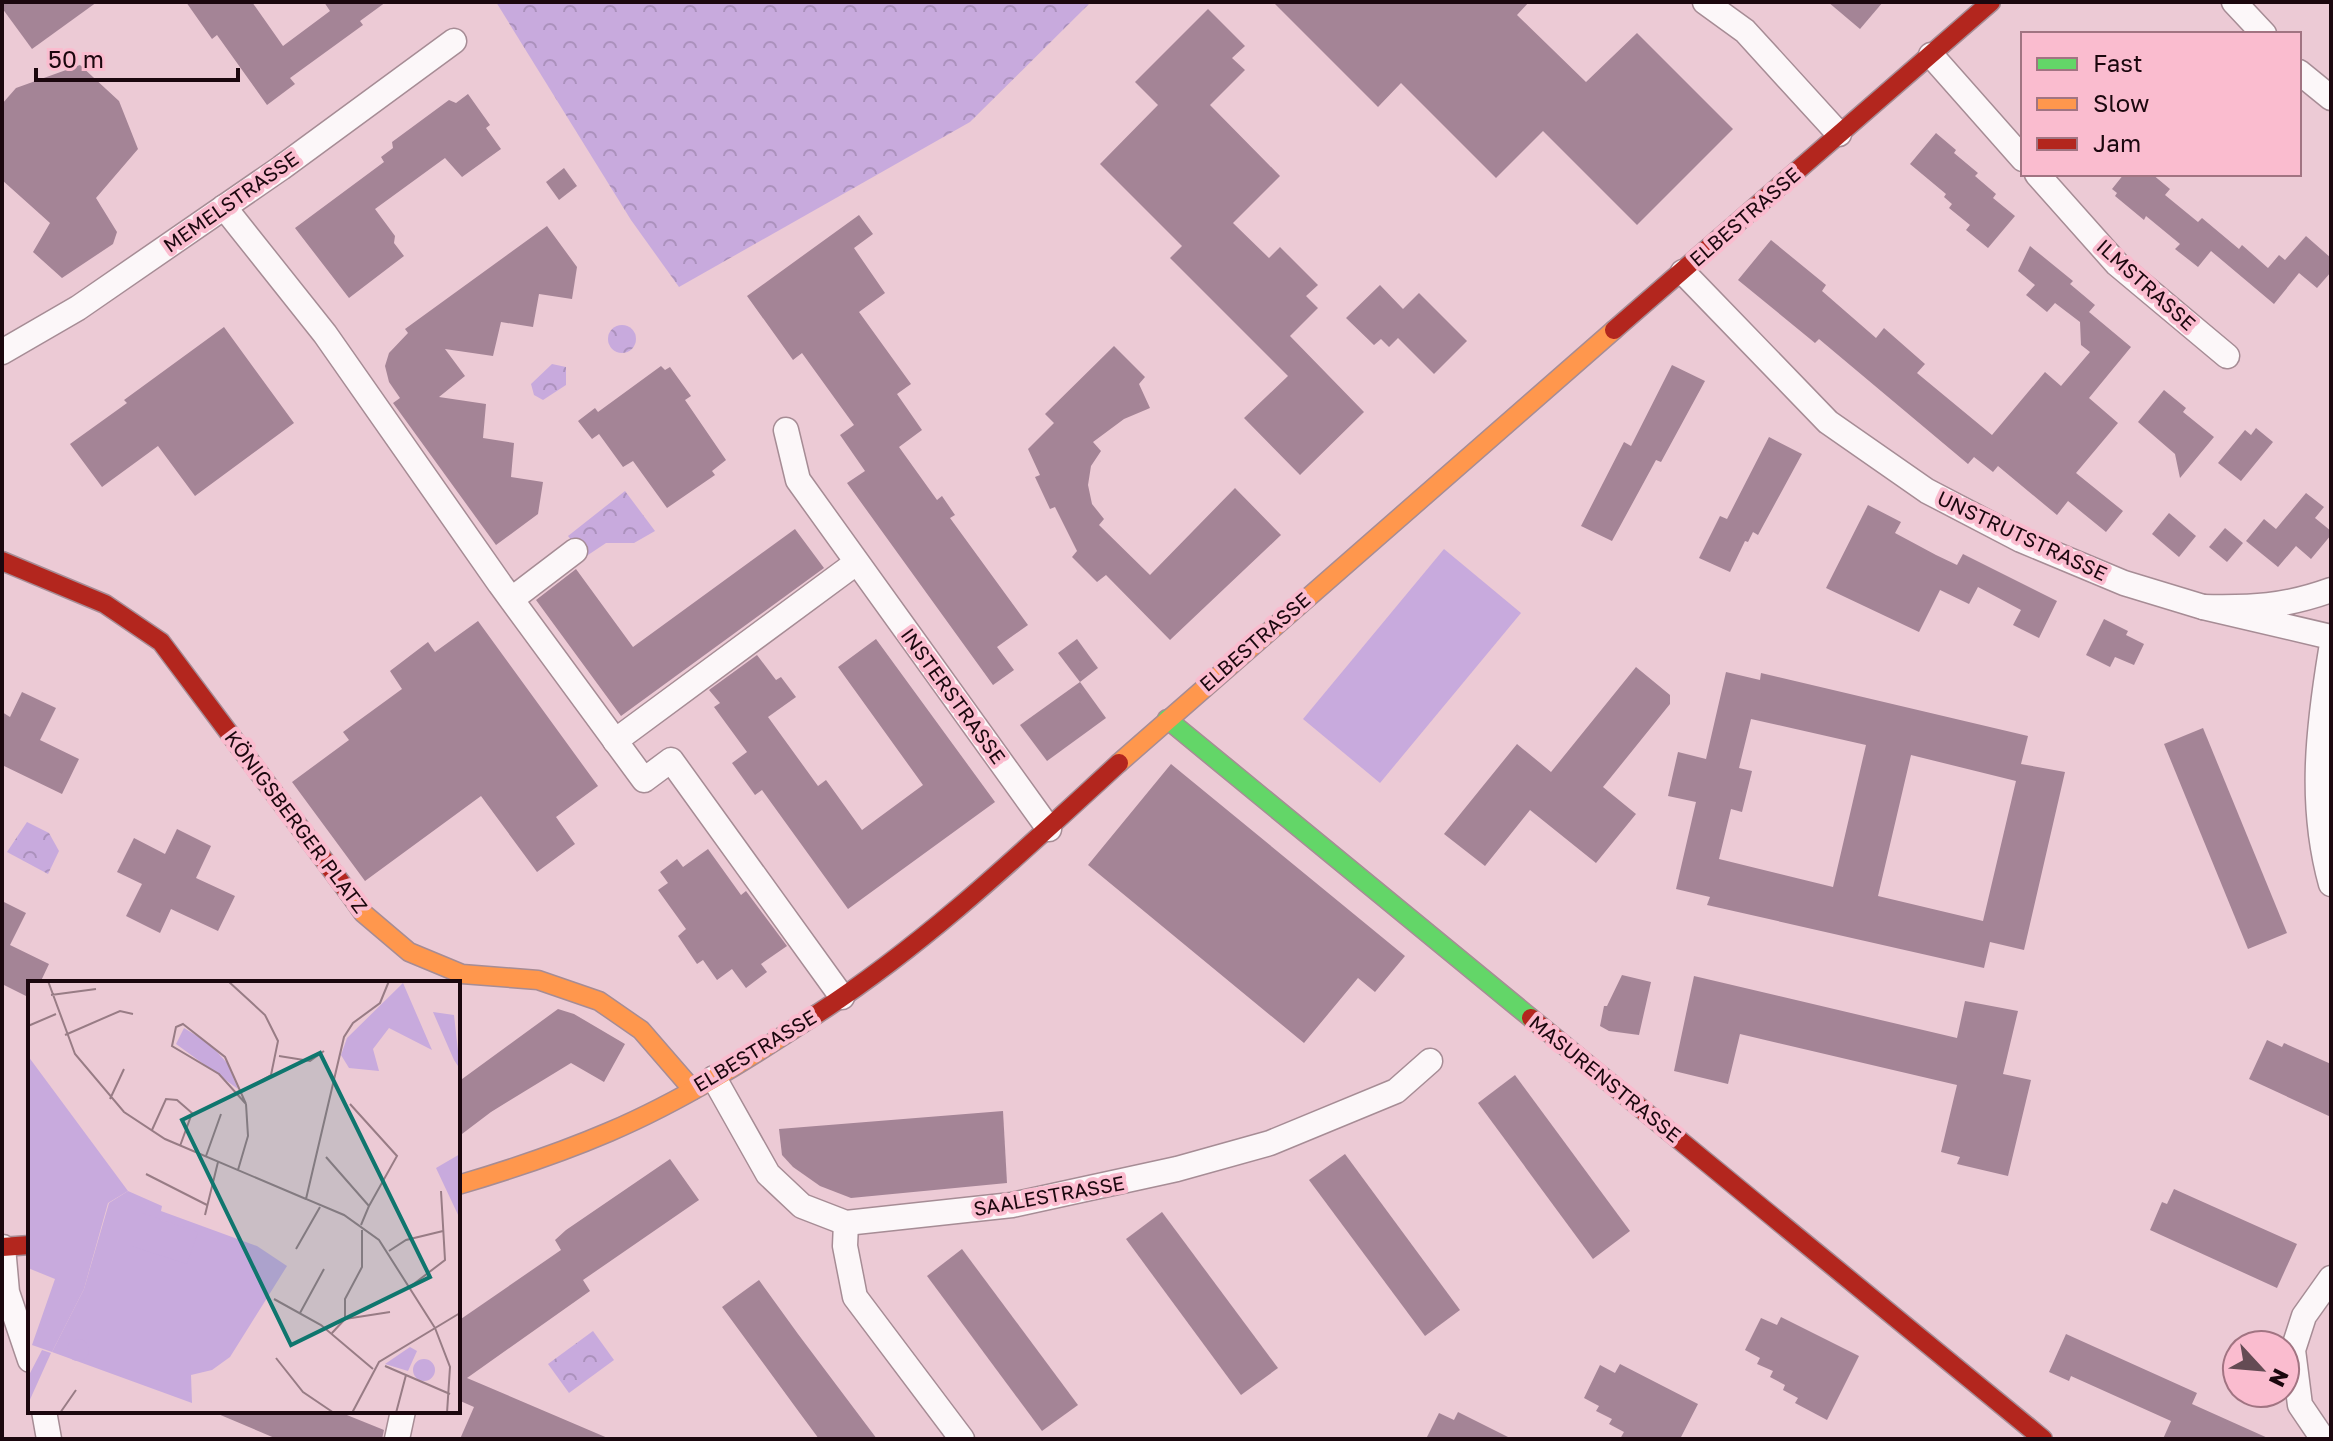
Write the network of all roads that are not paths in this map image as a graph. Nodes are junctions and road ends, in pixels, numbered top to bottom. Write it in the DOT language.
graph roads {
  1 [pos="1705,2"];
  2 [pos="1991,2"];
  3 [pos="2234,2"];
  4 [pos="2262,32"];
  5 [pos="454,41"];
  6 [pos="1931,55"];
  7 [pos="2301,74"];
  8 [pos="2331,98"];
  9 [pos="1839,134"];
  10 [pos="2021,157"];
  11 [pos="2039,176"];
  12 [pos="224,207"];
  13 [pos="1683,272"];
  14 [pos="2,352"];
  15 [pos="2227,356"];
  16 [pos="786,430"];
  17 [pos="575,551"];
  18 [pos="2,561"];
  19 [pos="856,563"];
  20 [pos="2331,590"];
  21 [pos="506,592"];
  22 [pos="2203,607"];
  23 [pos="2331,637"];
  24 [pos="2331,650"];
  25 [pos="1167,719"];
  26 [pos="615,741"];
  27 [pos="1049,829"];
  28 [pos="2331,884"];
  29 [pos="842,997"];
  30 [pos="1430,1061"];
  31 [pos="704,1084"];
  32 [pos="460,1184"];
  33 [pos="846,1223"];
  34 [pos="28,1245"];
  35 [pos="2,1247"];
  36 [pos="2331,1278"];
  37 [pos="28,1354"];
  38 [pos="44,1413"];
  39 [pos="403,1413"];
  40 [pos="49,1439"];
  41 [pos="397,1439"];
  42 [pos="962,1439"];
  43 [pos="2043,1439"];
  44 [pos="2323,1439"];
  1 -- 9 [label="street"];
  2 -- 6 [label="street, ELBESTRASSE"];
  3 -- 4 [label="street"];
  5 -- 12 [label="street, MEMELSTRASSE"];
  6 -- 9 [label="street, ELBESTRASSE"];
  6 -- 10 [label="street"];
  7 -- 8 [label="street"];
  9 -- 13 [label="street, ELBESTRASSE"];
  11 -- 15 [label="street, ILMSTRASSE"];
  12 -- 14 [label="street, MEMELSTRASSE"];
  12 -- 21 [label="street"];
  13 -- 22 [label="street, UNSTRUTSTRASSE"];
  13 -- 25 [label="street, ELBESTRASSE"];
  16 -- 19 [label="street, INSTERSTRASSE"];
  17 -- 21 [label="street"];
  18 -- 31 [label="street, KÖNIGSBERGER PLATZ"];
  19 -- 26 [label="street"];
  19 -- 27 [label="street, INSTERSTRASSE"];
  20 -- 22 [label="street, UNSTRUTSTRASSE"];
  21 -- 26 [label="street"];
  22 -- 23 [label="street, UNSTRUTSTRASSE"];
  24 -- 28 [label="street"];
  25 -- 27 [label="street, ELBESTRASSE"];
  25 -- 43 [label="street, MASURENSTRASSE"];
  26 -- 29 [label="street"];
  27 -- 29 [label="street, ELBESTRASSE"];
  29 -- 31 [label="street, ELBESTRASSE"];
  30 -- 33 [label="street, SAALESTRASSE"];
  31 -- 32 [label="street, ELBESTRASSE"];
  31 -- 33 [label="street, SAALESTRASSE"];
  33 -- 42 [label="street"];
  34 -- 35 [label="street"];
  35 -- 37 [label="street"];
  36 -- 44 [label="street"];
  38 -- 40 [label="street"];
  39 -- 41 [label="street"];
}
